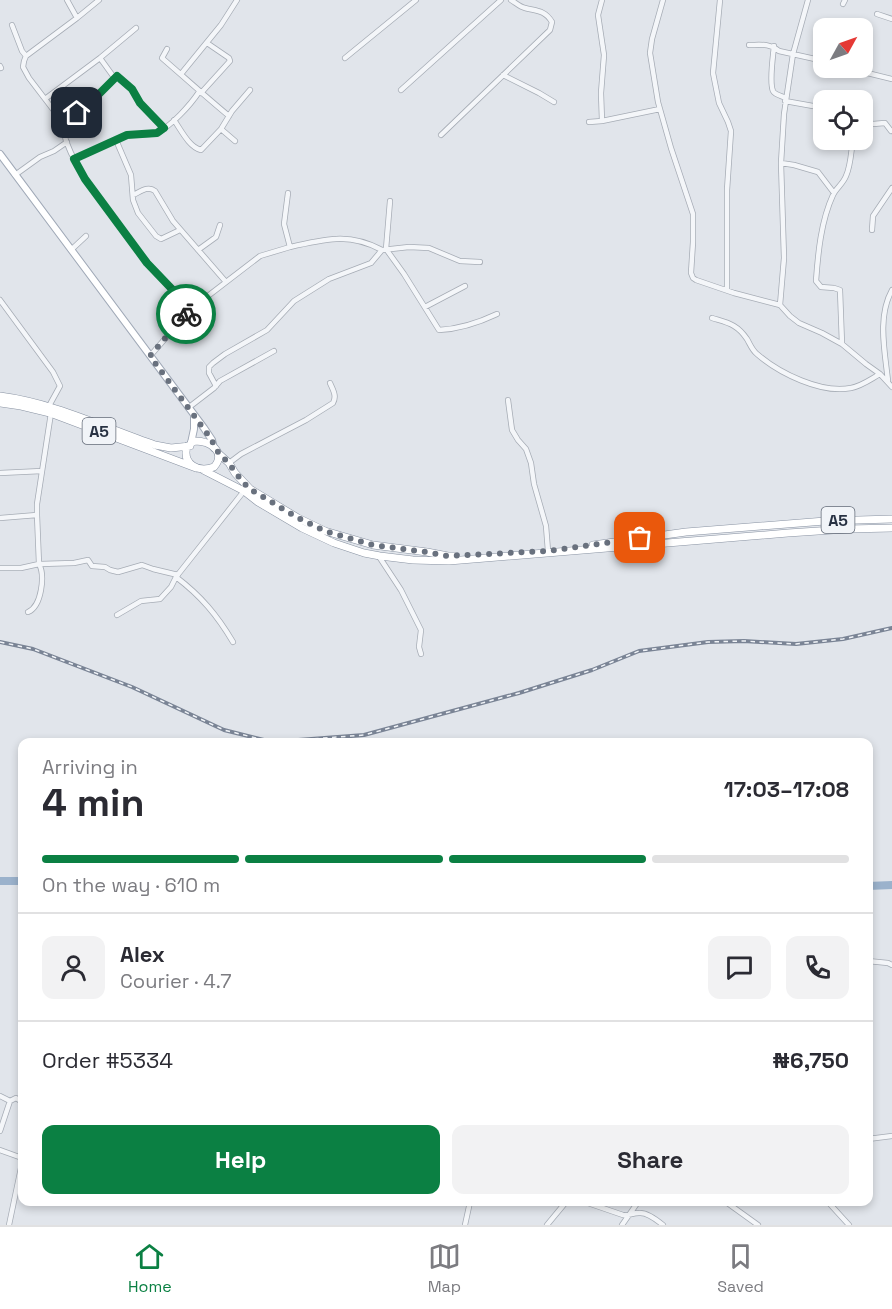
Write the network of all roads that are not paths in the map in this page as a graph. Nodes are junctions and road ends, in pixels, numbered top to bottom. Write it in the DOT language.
graph roads {
  1 [pos="67,0"];
  2 [pos="99,0"];
  3 [pos="237,0"];
  4 [pos="416,0"];
  5 [pos="501,0"];
  6 [pos="511,0"];
  7 [pos="602,0"];
  8 [pos="663,0"];
  9 [pos="720,0"];
  10 [pos="808,0"];
  11 [pos="877,14"];
  12 [pos="77,18"];
  13 [pos="892,19"];
  14 [pos="12,25"];
  15 [pos="136,28"];
  16 [pos="207,43"];
  17 [pos="749,45"];
  18 [pos="774,46"];
  19 [pos="167,48"];
  20 [pos="793,54"];
  21 [pos="26,56"];
  22 [pos="100,58"];
  23 [pos="345,58"];
  24 [pos="813,59"];
  25 [pos="181,74"];
  26 [pos="873,74"];
  27 [pos="503,75"];
  28 [pos="117,76"];
  29 [pos="892,79"];
  30 [pos="250,90"];
  31 [pos="401,90"];
  32 [pos="200,92"];
  33 [pos="45,99"];
  34 [pos="786,99"];
  35 [pos="554,102"];
  36 [pos="813,105"];
  37 [pos="660,109"];
  38 [pos="229,116"];
  39 [pos="174,120"];
  40 [pos="602,121"];
  41 [pos="589,122"];
  42 [pos="62,123"];
  43 [pos="873,124"];
  44 [pos="164,128"];
  45 [pos="221,129"];
  46 [pos="891,131"];
  47 [pos="441,135"];
  48 [pos="116,140"];
  49 [pos="67,141"];
  50 [pos="235,141"];
  51 [pos="851,150"];
  52 [pos="0,154"];
  53 [pos="74,159"];
  54 [pos="781,163"];
  55 [pos="15,175"];
  56 [pos="892,188"];
  57 [pos="288,193"];
  58 [pos="834,193"];
  59 [pos="133,195"];
  60 [pos="390,201"];
  61 [pos="220,225"];
  62 [pos="180,230"];
  63 [pos="872,230"];
  64 [pos="86,236"];
  65 [pos="290,247"];
  66 [pos="71,249"];
  67 [pos="198,250"];
  68 [pos="384,250"];
  69 [pos="480,262"];
  70 [pos="226,282"];
  71 [pos="465,286"];
  72 [pos="727,290"];
  73 [pos="892,290"];
  74 [pos="0,300"];
  75 [pos="780,304"];
  76 [pos="425,307"];
  77 [pos="191,309"];
  78 [pos="497,314"];
  79 [pos="712,318"];
  80 [pos="842,344"];
  81 [pos="274,351"];
  82 [pos="150,356"];
  83 [pos="880,374"];
  84 [pos="888,381"];
  85 [pos="330,383"];
  86 [pos="216,386"];
  87 [pos="892,387"];
  88 [pos="0,396"];
  89 [pos="508,400"];
  90 [pos="0,403"];
  91 [pos="188,408"];
  92 [pos="50,410"];
  93 [pos="194,416"];
  94 [pos="190,445"];
  95 [pos="217,451"];
  96 [pos="229,463"];
  97 [pos="200,469"];
  98 [pos="42,471"];
  99 [pos="0,473"];
  100 [pos="244,491"];
  101 [pos="36,515"];
  102 [pos="0,519"];
  103 [pos="892,519"];
  104 [pos="892,528"];
  105 [pos="548,551"];
  106 [pos="378,555"];
  107 [pos="40,564"];
  108 [pos="0,568"];
  109 [pos="177,576"];
  110 [pos="28,612"];
  111 [pos="117,615"];
  112 [pos="233,642"];
  113 [pos="420,654"];
  114 [pos="873,962"];
  115 [pos="892,965"];
  116 [pos="0,1096"];
  117 [pos="18,1099"];
  118 [pos="10,1101"];
  119 [pos="0,1131"];
  120 [pos="892,1136"];
  121 [pos="873,1138"];
  122 [pos="0,1150"];
  123 [pos="18,1157"];
  124 [pos="18,1182"];
  125 [pos="469,1206"];
  126 [pos="563,1206"];
  127 [pos="598,1206"];
  128 [pos="635,1206"];
  129 [pos="732,1206"];
  130 [pos="832,1206"];
  131 [pos="629,1216"];
  132 [pos="9,1225"];
  133 [pos="465,1225"];
  134 [pos="547,1225"];
  135 [pos="622,1225"];
  136 [pos="663,1225"];
  137 [pos="758,1225"];
  138 [pos="849,1225"];
  1 -- 12 [label="street"];
  2 -- 12 [label="street"];
  3 -- 16 [label="street"];
  4 -- 23 [label="street"];
  5 -- 31 [label="street"];
  6 -- 27 [label="street"];
  7 -- 40 [label="street"];
  8 -- 37 [label="street"];
  9 -- 72 [label="street"];
  10 -- 20 [label="street"];
  11 -- 13 [label="street"];
  12 -- 21 [label="street"];
  14 -- 21 [label="street"];
  15 -- 22 [label="street"];
  16 -- 25 [label="street"];
  16 -- 32 [label="street"];
  17 -- 18 [label="street"];
  18 -- 20 [label="street"];
  18 -- 34 [label="street"];
  19 -- 25 [label="street"];
  20 -- 24 [label="street"];
  20 -- 34 [label="street"];
  21 -- 33 [label="street"];
  22 -- 28 [label="street"];
  22 -- 33 [label="street"];
  25 -- 32 [label="street"];
  26 -- 29 [label="street"];
  27 -- 35 [label="street"];
  27 -- 47 [label="street"];
  28 -- 42 [label="street"];
  28 -- 44 [label="street"];
  30 -- 38 [label="street"];
  32 -- 38 [label="street"];
  32 -- 39 [label="street"];
  33 -- 42 [label="street"];
  34 -- 36 [label="street"];
  34 -- 54 [label="street"];
  37 -- 40 [label="street"];
  37 -- 72 [label="street"];
  38 -- 45 [label="street"];
  39 -- 44 [label="street"];
  39 -- 45 [label="street"];
  40 -- 41 [label="street"];
  42 -- 49 [label="street"];
  43 -- 46 [label="street"];
  44 -- 48 [label="street"];
  45 -- 50 [label="street"];
  48 -- 53 [label="street"];
  48 -- 59 [label="street"];
  49 -- 53 [label="street"];
  49 -- 55 [label="street"];
  51 -- 58 [label="street"];
  52 -- 55 [label="main road"];
  53 -- 77 [label="street"];
  54 -- 58 [label="street"];
  54 -- 75 [label="street"];
  55 -- 66 [label="main road"];
  56 -- 63 [label="street"];
  57 -- 65 [label="street"];
  58 -- 80 [label="street"];
  59 -- 62 [label="street"];
  59 -- 62 [label="street"];
  60 -- 68 [label="street"];
  61 -- 67 [label="street"];
  62 -- 67 [label="street"];
  64 -- 66 [label="street"];
  65 -- 68 [label="street"];
  65 -- 70 [label="street"];
  66 -- 82 [label="main road"];
  67 -- 70 [label="street"];
  68 -- 69 [label="street"];
  68 -- 76 [label="street"];
  68 -- 86 [label="street"];
  70 -- 77 [label="street"];
  71 -- 76 [label="street"];
  72 -- 75 [label="street"];
  73 -- 84 [label="street"];
  74 -- 92 [label="street"];
  75 -- 80 [label="street"];
  76 -- 78 [label="street"];
  77 -- 82 [label="street"];
  79 -- 83 [label="street"];
  80 -- 83 [label="street"];
  81 -- 86 [label="street"];
  82 -- 91 [label="main road"];
  83 -- 84 [label="street"];
  84 -- 87 [label="street"];
  85 -- 96 [label="street"];
  86 -- 91 [label="street"];
  88 -- 92 [label="highway, A5"];
  89 -- 105 [label="street"];
  90 -- 92 [label="highway, A5"];
  91 -- 93 [label="main road"];
  92 -- 94 [label="highway, A5"];
  92 -- 97 [label="highway, A5"];
  92 -- 98 [label="street"];
  93 -- 94 [label="main road"];
  93 -- 95 [label="main road"];
  94 -- 95 [label="highway, A5"];
  94 -- 97 [label="highway"];
  95 -- 96 [label="highway, A5"];
  95 -- 97 [label="highway"];
  96 -- 105 [label="highway, A5"];
  97 -- 100 [label="highway, A5"];
  98 -- 99 [label="street"];
  98 -- 101 [label="street"];
  100 -- 106 [label="highway, A5"];
  100 -- 109 [label="street"];
  101 -- 102 [label="street"];
  101 -- 107 [label="street"];
  103 -- 105 [label="highway, A5"];
  104 -- 106 [label="highway, A5"];
  106 -- 113 [label="street"];
  107 -- 108 [label="street"];
  107 -- 109 [label="street"];
  107 -- 110 [label="street"];
  109 -- 111 [label="street"];
  109 -- 112 [label="street"];
  114 -- 115 [label="street"];
  116 -- 118 [label="street"];
  117 -- 118 [label="street"];
  118 -- 119 [label="street"];
  120 -- 121 [label="street"];
  122 -- 123 [label="street"];
  124 -- 132 [label="street"];
  125 -- 133 [label="street"];
  126 -- 134 [label="street"];
  127 -- 131 [label="street"];
  128 -- 131 [label="street"];
  129 -- 137 [label="street"];
  130 -- 138 [label="street"];
  131 -- 135 [label="street"];
  131 -- 136 [label="street"];
}
